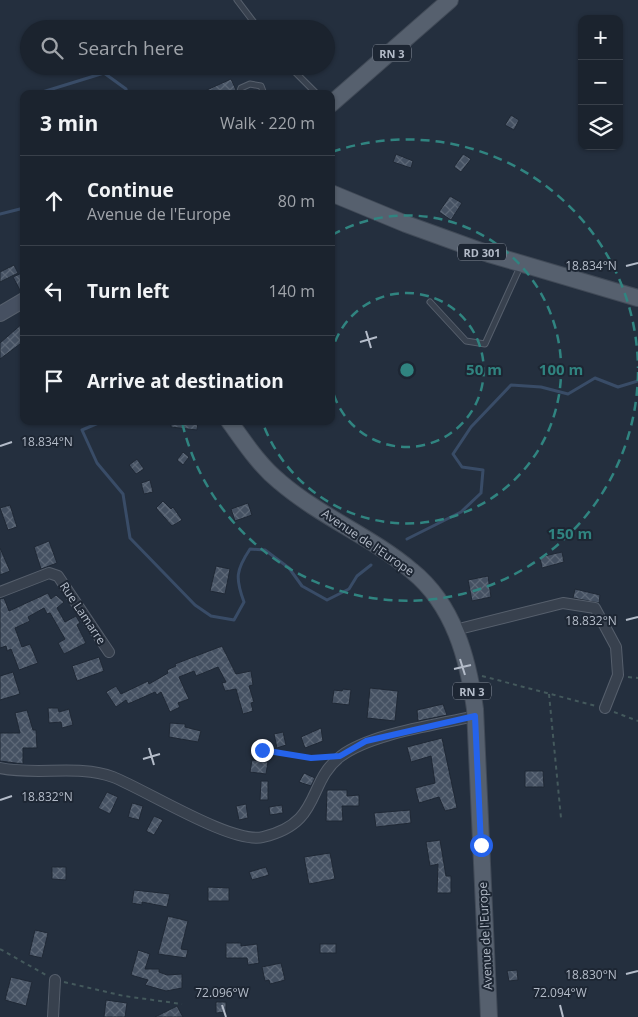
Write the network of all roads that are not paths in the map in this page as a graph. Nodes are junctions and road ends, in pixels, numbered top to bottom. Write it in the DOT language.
graph roads {
  1 [pos="237,0"];
  2 [pos="450,0"];
  3 [pos="252,20"];
  4 [pos="298,75"];
  5 [pos="240,90"];
  6 [pos="262,90"];
  7 [pos="313,90"];
  8 [pos="335,101"];
  9 [pos="335,195"];
  10 [pos="522,264"];
  11 [pos="635,294"];
  12 [pos="20,302"];
  13 [pos="430,302"];
  14 [pos="0,314"];
  15 [pos="232,425"];
  16 [pos="0,592"];
  17 [pos="455,630"];
  18 [pos="109,652"];
  19 [pos="605,708"];
  20 [pos="475,716"];
  21 [pos="0,768"];
  22 [pos="55,980"];
  23 [pos="53,1017"];
  24 [pos="489,1017"];
  1 -- 3 [label="lane"];
  2 -- 8 [label="main road, RN 3"];
  4 -- 7 [label="lane"];
  5 -- 6 [label="lane"];
  9 -- 10 [label="main road, RD 301"];
  10 -- 11 [label="main road, RD 301"];
  10 -- 13 [label="lane"];
  12 -- 14 [label="main road"];
  15 -- 17 [label="main road, Avenue de l'Europe / RN 3"];
  16 -- 18 [label="street, Rue Lamarre"];
  17 -- 19 [label="street"];
  17 -- 20 [label="main road, Avenue de l'Europe / RN 3"];
  20 -- 21 [label="street"];
  20 -- 24 [label="main road, Avenue de l'Europe / RN 3"];
  22 -- 23 [label="street"];
}
